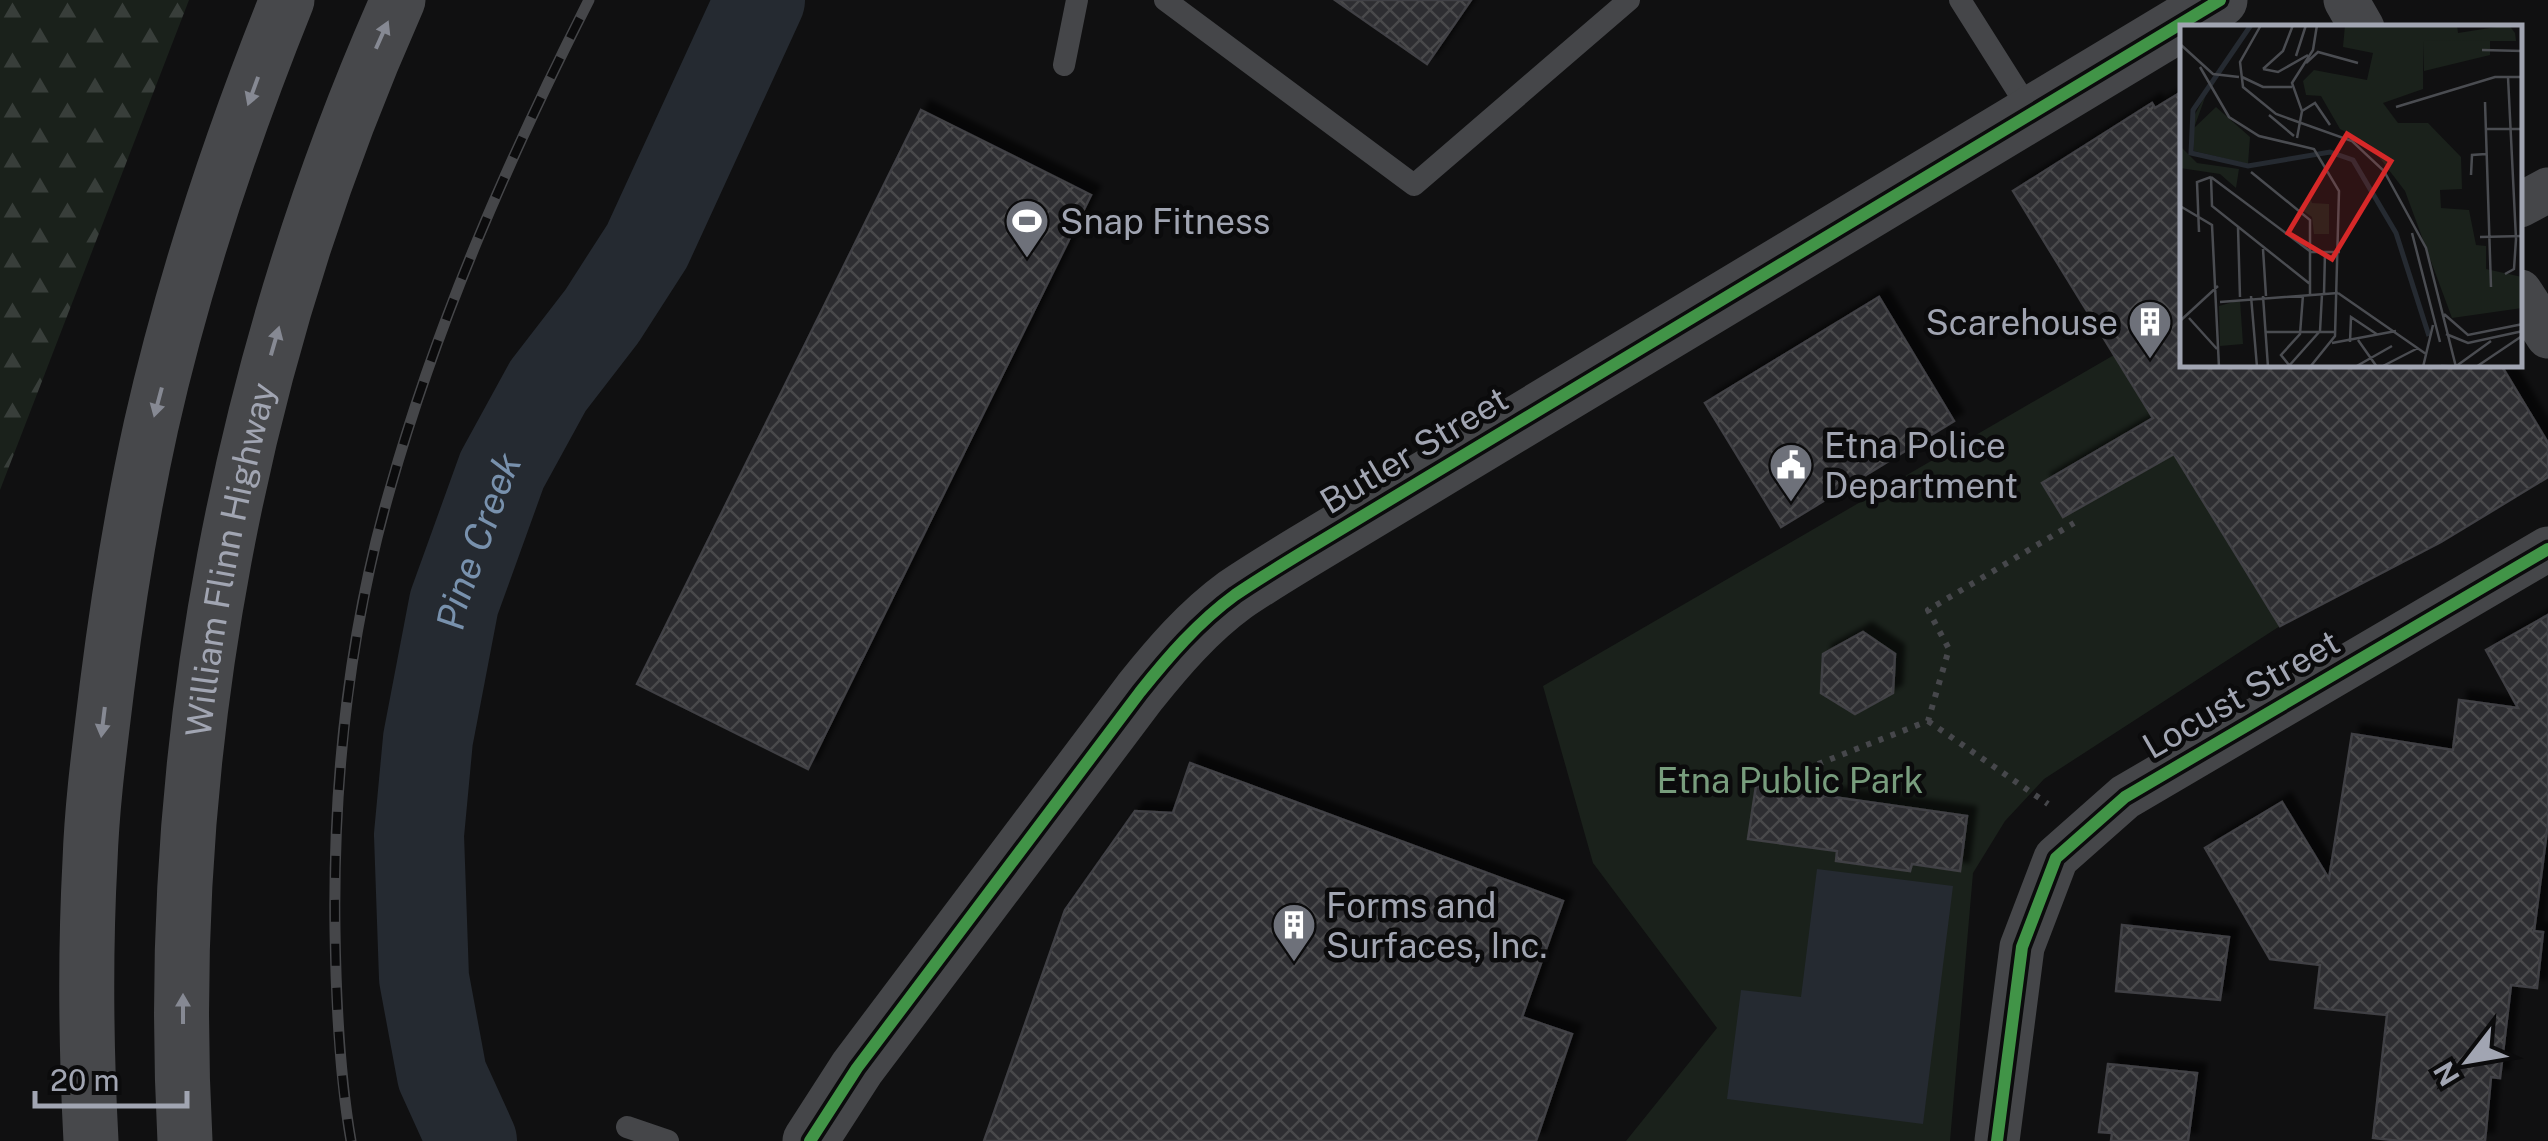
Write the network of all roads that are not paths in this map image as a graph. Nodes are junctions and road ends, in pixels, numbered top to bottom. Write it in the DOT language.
graph roads {
  1 [pos="287,0"];
  2 [pos="398,0"];
  3 [pos="1077,0"];
  4 [pos="1165,0"];
  5 [pos="1630,0"];
  6 [pos="1960,0"];
  7 [pos="2220,0"];
  8 [pos="2346,0"];
  9 [pos="2360,25"];
  10 [pos="1064,65"];
  11 [pos="2032,114"];
  12 [pos="2548,190"];
  13 [pos="2523,204"];
  14 [pos="2523,297"];
  15 [pos="2548,336"];
  16 [pos="2548,549"];
  17 [pos="91,1141"];
  18 [pos="185,1141"];
  19 [pos="636,1141"];
  20 [pos="668,1141"];
  21 [pos="810,1141"];
  22 [pos="1998,1141"];
  1 -- 17 [label="highway, one-way"];
  18 -- 2 [label="highway, William Flinn Highway, one-way"];
  3 -- 10 [label="lane"];
  4 -- 5 [label="lane"];
  6 -- 11 [label="lane"];
  7 -- 11 [label="street, Butler Street"];
  8 -- 9 [label="street"];
  11 -- 21 [label="street, Butler Street"];
  12 -- 13 [label="street"];
  14 -- 15 [label="street"];
  16 -- 22 [label="street, Locust Street"];
  19 -- 20 [label="lane"];
}
